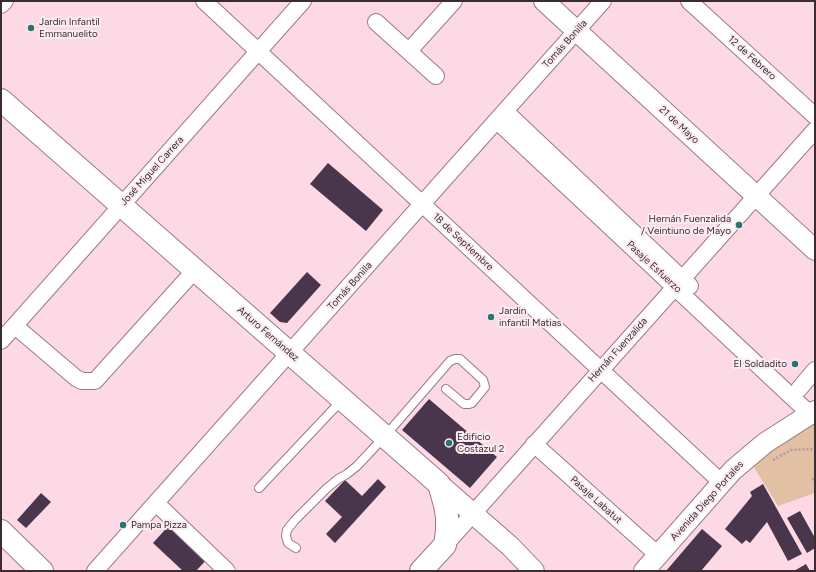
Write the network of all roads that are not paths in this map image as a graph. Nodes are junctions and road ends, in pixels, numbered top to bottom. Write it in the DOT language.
graph roads {
  1 [pos="5,1"];
  2 [pos="204,1"];
  3 [pos="303,1"];
  4 [pos="454,1"];
  5 [pos="544,1"];
  6 [pos="603,1"];
  7 [pos="689,1"];
  8 [pos="1,5"];
  9 [pos="376,22"];
  10 [pos="576,31"];
  11 [pos="258,51"];
  12 [pos="409,52"];
  13 [pos="436,76"];
  14 [pos="1,100"];
  15 [pos="501,116"];
  16 [pos="815,116"];
  17 [pos="815,130"];
  18 [pos="756,196"];
  19 [pos="121,205"];
  20 [pos="423,205"];
  21 [pos="815,250"];
  22 [pos="195,270"];
  23 [pos="679,283"];
  24 [pos="15,326"];
  25 [pos="1,342"];
  26 [pos="290,353"];
  27 [pos="601,370"];
  28 [pos="815,370"];
  29 [pos="799,388"];
  30 [pos="446,389"];
  31 [pos="343,399"];
  32 [pos="814,409"];
  33 [pos="385,436"];
  34 [pos="534,444"];
  35 [pos="721,482"];
  36 [pos="439,484"];
  37 [pos="259,488"];
  38 [pos="156,503"];
  39 [pos="473,514"];
  40 [pos="1,531"];
  41 [pos="445,545"];
  42 [pos="296,548"];
  43 [pos="658,555"];
  44 [pos="42,571"];
  45 [pos="96,571"];
  46 [pos="227,571"];
  47 [pos="421,571"];
  48 [pos="534,571"];
  49 [pos="644,571"];
  1 -- 8 [label="street"];
  2 -- 11 [label="street, 18 de Septiembre"];
  3 -- 11 [label="street, José Miguel Carrera"];
  4 -- 12 [label="street"];
  5 -- 10 [label="street, 21 de Mayo"];
  6 -- 10 [label="street, Tomás Bonilla"];
  7 -- 16 [label="street, 12 de Febrero"];
  9 -- 12 [label="street"];
  10 -- 15 [label="street, Tomás Bonilla"];
  10 -- 18 [label="street, 21 de Mayo"];
  11 -- 19 [label="street, José Miguel Carrera"];
  11 -- 20 [label="street, 18 de Septiembre"];
  12 -- 13 [label="street"];
  14 -- 19 [label="main road, Arturo Fernández"];
  15 -- 20 [label="street, Tomás Bonilla"];
  15 -- 23 [label="street, Pasaje Esfuerzo"];
  17 -- 18 [label="street, Hernán Fuenzalida"];
  18 -- 21 [label="street, 21 de Mayo"];
  18 -- 23 [label="street, Hernán Fuenzalida"];
  19 -- 22 [label="main road, Arturo Fernández"];
  19 -- 24 [label="street, José Miguel Carrera"];
  20 -- 26 [label="street, Tomás Bonilla"];
  20 -- 27 [label="street, 18 de Septiembre"];
  22 -- 24 [label="street"];
  22 -- 26 [label="main road, Arturo Fernández"];
  23 -- 27 [label="street, Hernán Fuenzalida"];
  23 -- 29 [label="street, Pasaje Esfuerzo"];
  23 -- 32 [label="street, Pasaje Esfuerzo"];
  24 -- 25 [label="street, José Miguel Carrera"];
  26 -- 31 [label="main road, Arturo Fernández"];
  26 -- 38 [label="street, Tomás Bonilla"];
  27 -- 34 [label="street, Hernán Fuenzalida"];
  27 -- 35 [label="street, 18 de Septiembre"];
  28 -- 29 [label="street"];
  29 -- 32 [label="street, Pasaje Esfuerzo"];
  30 -- 33 [label="lane"];
  31 -- 33 [label="main road, Arturo Fernández"];
  31 -- 37 [label="lane"];
  32 -- 35 [label="street, Avenida Diego Portales"];
  33 -- 36 [label="main road, Arturo Fernández"];
  33 -- 42 [label="lane"];
  34 -- 39 [label="street, Hernán Fuenzalida"];
  34 -- 43 [label="street, Pasaje Labatut"];
  35 -- 43 [label="street, Avenida Diego Portales"];
  36 -- 39 [label="street, Arturo Fernández"];
  36 -- 41 [label="main road"];
  38 -- 45 [label="street, Tomás Bonilla"];
  38 -- 46 [label="street"];
  39 -- 41 [label="street, Hernán Fuenzalida"];
  39 -- 48 [label="street, Arturo Fernández"];
  40 -- 44 [label="main road"];
  41 -- 47 [label="main road, Hernán Fuenzalida"];
  43 -- 49 [label="street, Avenida Diego Portales"];
}
